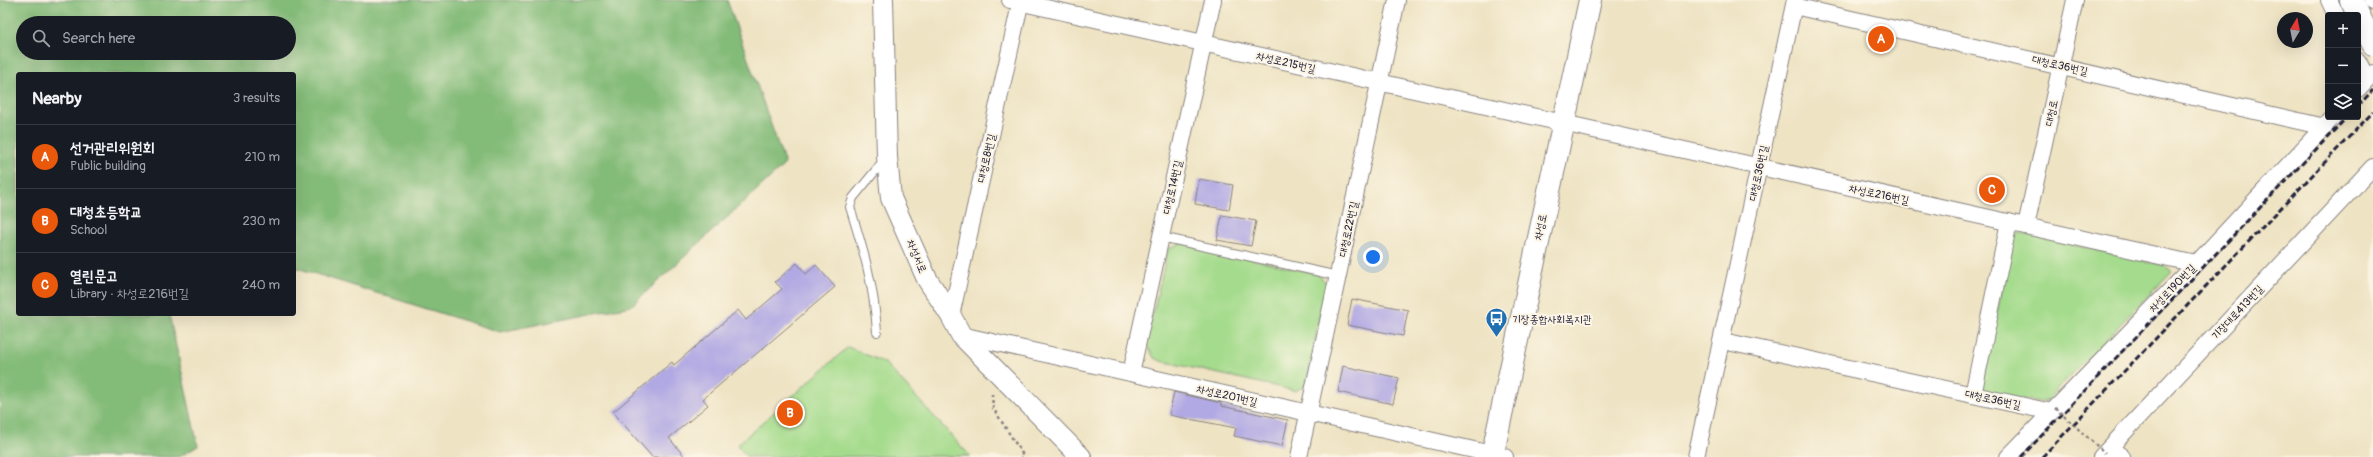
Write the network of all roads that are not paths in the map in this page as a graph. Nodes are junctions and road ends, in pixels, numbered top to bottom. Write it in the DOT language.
graph roads {
  1 [pos="883,0"];
  2 [pos="1213,0"];
  3 [pos="1397,0"];
  4 [pos="1590,0"];
  5 [pos="2075,0"];
  6 [pos="2328,0"];
  7 [pos="2351,0"];
  8 [pos="1017,1"];
  9 [pos="1794,3"];
  10 [pos="2334,12"];
  11 [pos="1204,44"];
  12 [pos="2373,44"];
  13 [pos="2061,65"];
  14 [pos="2361,68"];
  15 [pos="2366,80"];
  16 [pos="1379,83"];
  17 [pos="2329,122"];
  18 [pos="1562,124"];
  19 [pos="887,157"];
  20 [pos="2373,167"];
  21 [pos="1760,168"];
  22 [pos="2009,222"];
  23 [pos="2026,226"];
  24 [pos="1161,236"];
  25 [pos="2196,264"];
  26 [pos="1338,276"];
  27 [pos="951,316"];
  28 [pos="877,332"];
  29 [pos="961,335"];
  30 [pos="1723,341"];
  31 [pos="1131,373"];
  32 [pos="1973,395"];
  33 [pos="2054,410"];
  34 [pos="1310,413"];
  35 [pos="2109,454"];
  36 [pos="1497,456"];
  37 [pos="1081,457"];
  38 [pos="1299,457"];
  39 [pos="1696,457"];
  40 [pos="2008,457"];
  1 -- 19 [label="street, 차성서로"];
  2 -- 11 [label="street, 대청로14번길"];
  3 -- 16 [label="street, 대청로22번길"];
  4 -- 18 [label="main road, 차성로"];
  5 -- 13 [label="street, 대청로"];
  6 -- 10 [label="street"];
  7 -- 12 [label="main road"];
  8 -- 11 [label="street, 차성로215번길"];
  8 -- 27 [label="street, 대청로8번길"];
  9 -- 13 [label="street, 대청로36번길"];
  9 -- 21 [label="street, 대청로36번길"];
  11 -- 16 [label="street, 차성로215번길"];
  11 -- 24 [label="street, 대청로14번길"];
  13 -- 17 [label="street, 대청로36번길"];
  13 -- 23 [label="street, 대청로"];
  14 -- 15 [label="street"];
  16 -- 18 [label="street, 차성로215번길"];
  16 -- 26 [label="street, 대청로22번길"];
  17 -- 25 [label="street, 차성로190번길"];
  18 -- 21 [label="street, 차성로216번길"];
  18 -- 36 [label="main road, 차성로"];
  19 -- 27 [label="street, 차성서로"];
  19 -- 28 [label="lane"];
  20 -- 35 [label="street, 기장대로413번길"];
  21 -- 22 [label="street, 차성로216번길"];
  21 -- 30 [label="street, 대청로36번길"];
  22 -- 23 [label="street, 차성로216번길"];
  22 -- 32 [label="street"];
  23 -- 25 [label="street, 차성로216번길"];
  24 -- 26 [label="lane"];
  24 -- 31 [label="street, 대청로14번길"];
  25 -- 33 [label="street, 차성로190번길"];
  26 -- 34 [label="street, 대청로22번길"];
  27 -- 29 [label="street, 차성서로"];
  29 -- 31 [label="street, 차성로201번길"];
  29 -- 37 [label="street, 차성서로"];
  30 -- 32 [label="street, 대청로36번길"];
  30 -- 39 [label="street, 대청로36번길"];
  31 -- 34 [label="street, 차성로201번길"];
  32 -- 33 [label="street, 대청로36번길"];
  33 -- 40 [label="street, 차성로190번길"];
  34 -- 36 [label="street, 차성로201번길"];
  34 -- 38 [label="street, 대청로22번길"];
}
